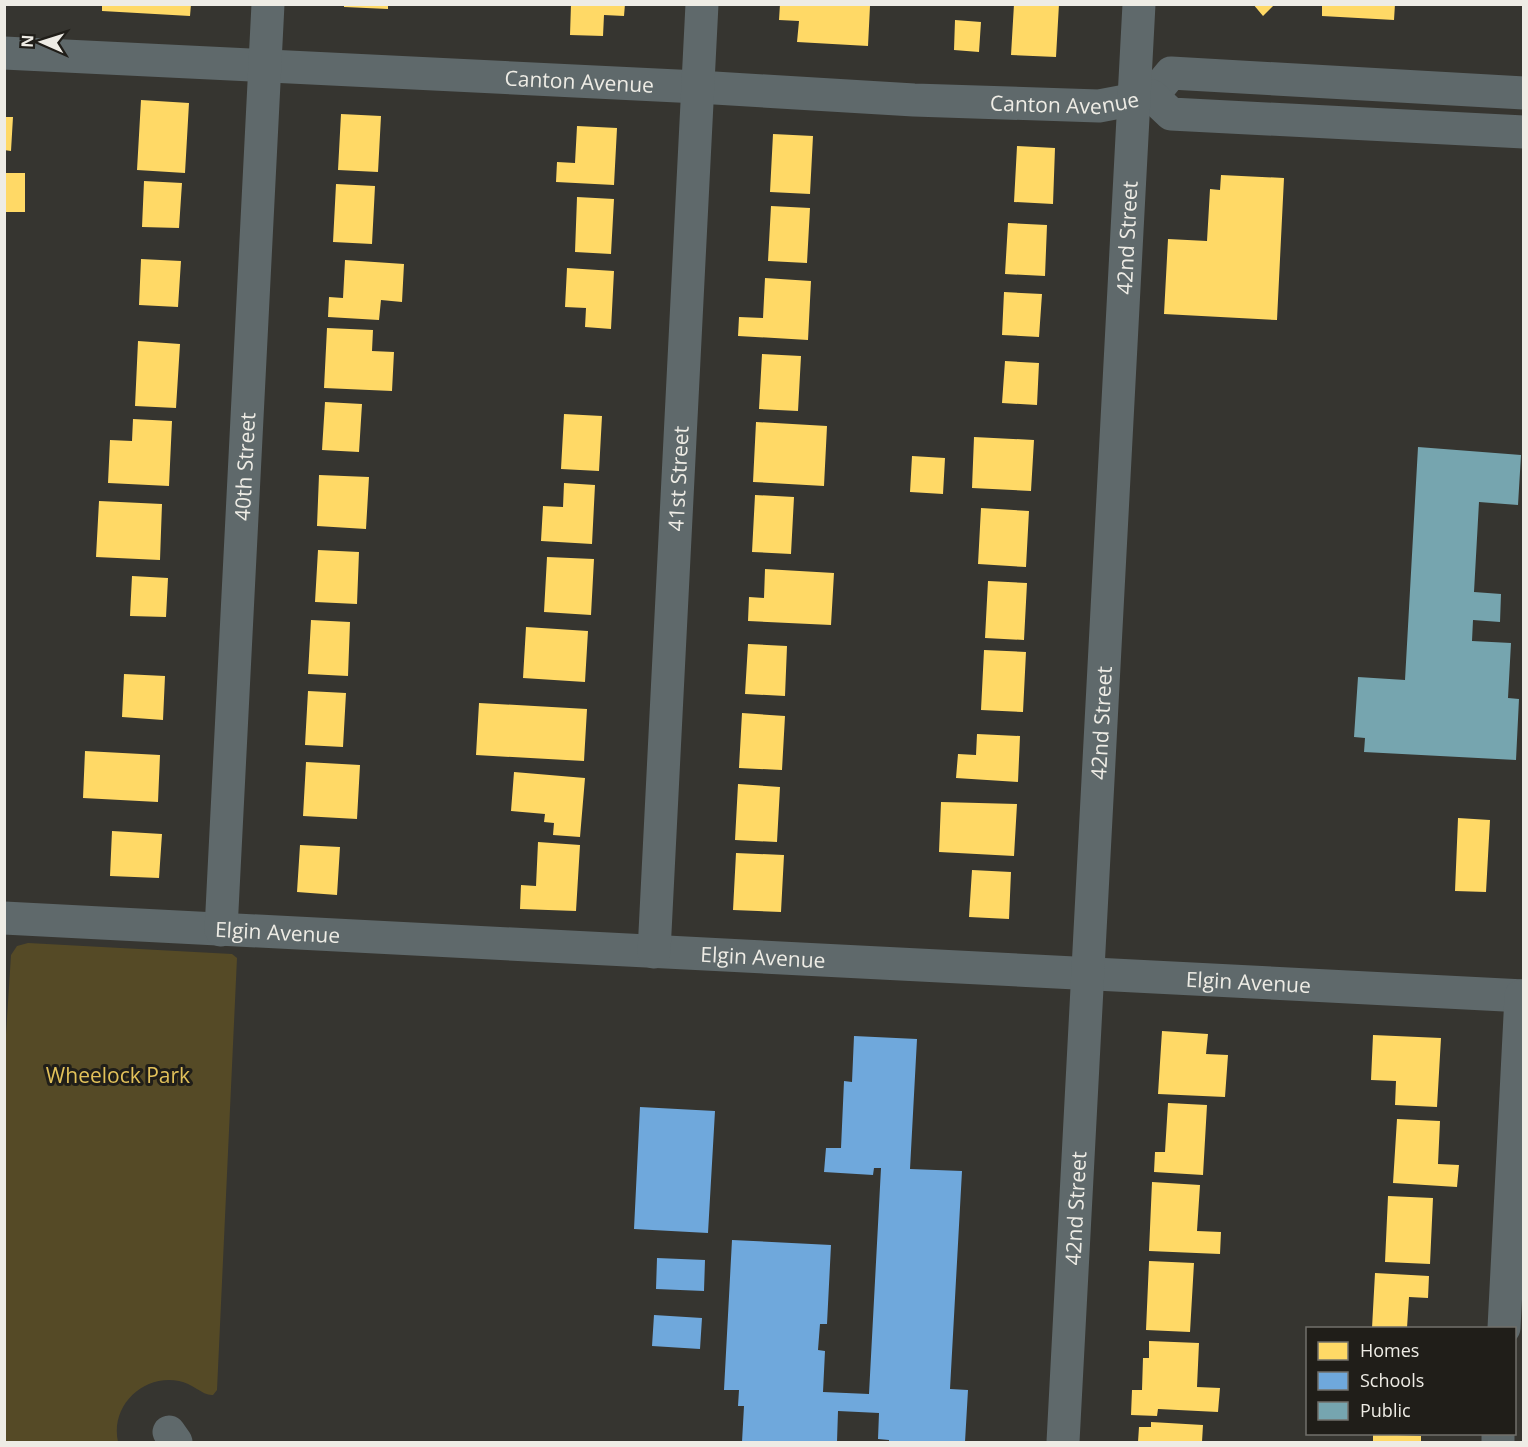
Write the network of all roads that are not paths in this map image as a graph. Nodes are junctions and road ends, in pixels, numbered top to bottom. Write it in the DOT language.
graph roads {
  1 [pos="268,4"];
  2 [pos="702,4"];
  3 [pos="1139,4"];
  4 [pos="4,53"];
  5 [pos="265,66"];
  6 [pos="698,87"];
  7 [pos="1524,93"];
  8 [pos="1142,97"];
  9 [pos="1524,132"];
  10 [pos="4,918"];
  11 [pos="221,930"];
  12 [pos="654,952"];
  13 [pos="1088,975"];
  14 [pos="1522,996"];
  15 [pos="1504,1327"];
  16 [pos="1063,1443"];
  1 -- 5 [label="street, 40th Street"];
  2 -- 6 [label="street, 41st Street"];
  3 -- 8 [label="street, 42nd Street"];
  4 -- 5 [label="street, Canton Avenue"];
  5 -- 6 [label="street, Canton Avenue"];
  5 -- 11 [label="street, 40th Street"];
  6 -- 8 [label="street, Canton Avenue"];
  6 -- 12 [label="street, 41st Street"];
  7 -- 8 [label="street, Canton Avenue"];
  8 -- 9 [label="street, Canton Avenue"];
  8 -- 13 [label="street, 42nd Street"];
  10 -- 11 [label="street, Elgin Avenue"];
  11 -- 12 [label="street, Elgin Avenue"];
  12 -- 13 [label="street, Elgin Avenue"];
  13 -- 14 [label="street, Elgin Avenue"];
  13 -- 16 [label="street, 42nd Street"];
  14 -- 15 [label="street"];
}
